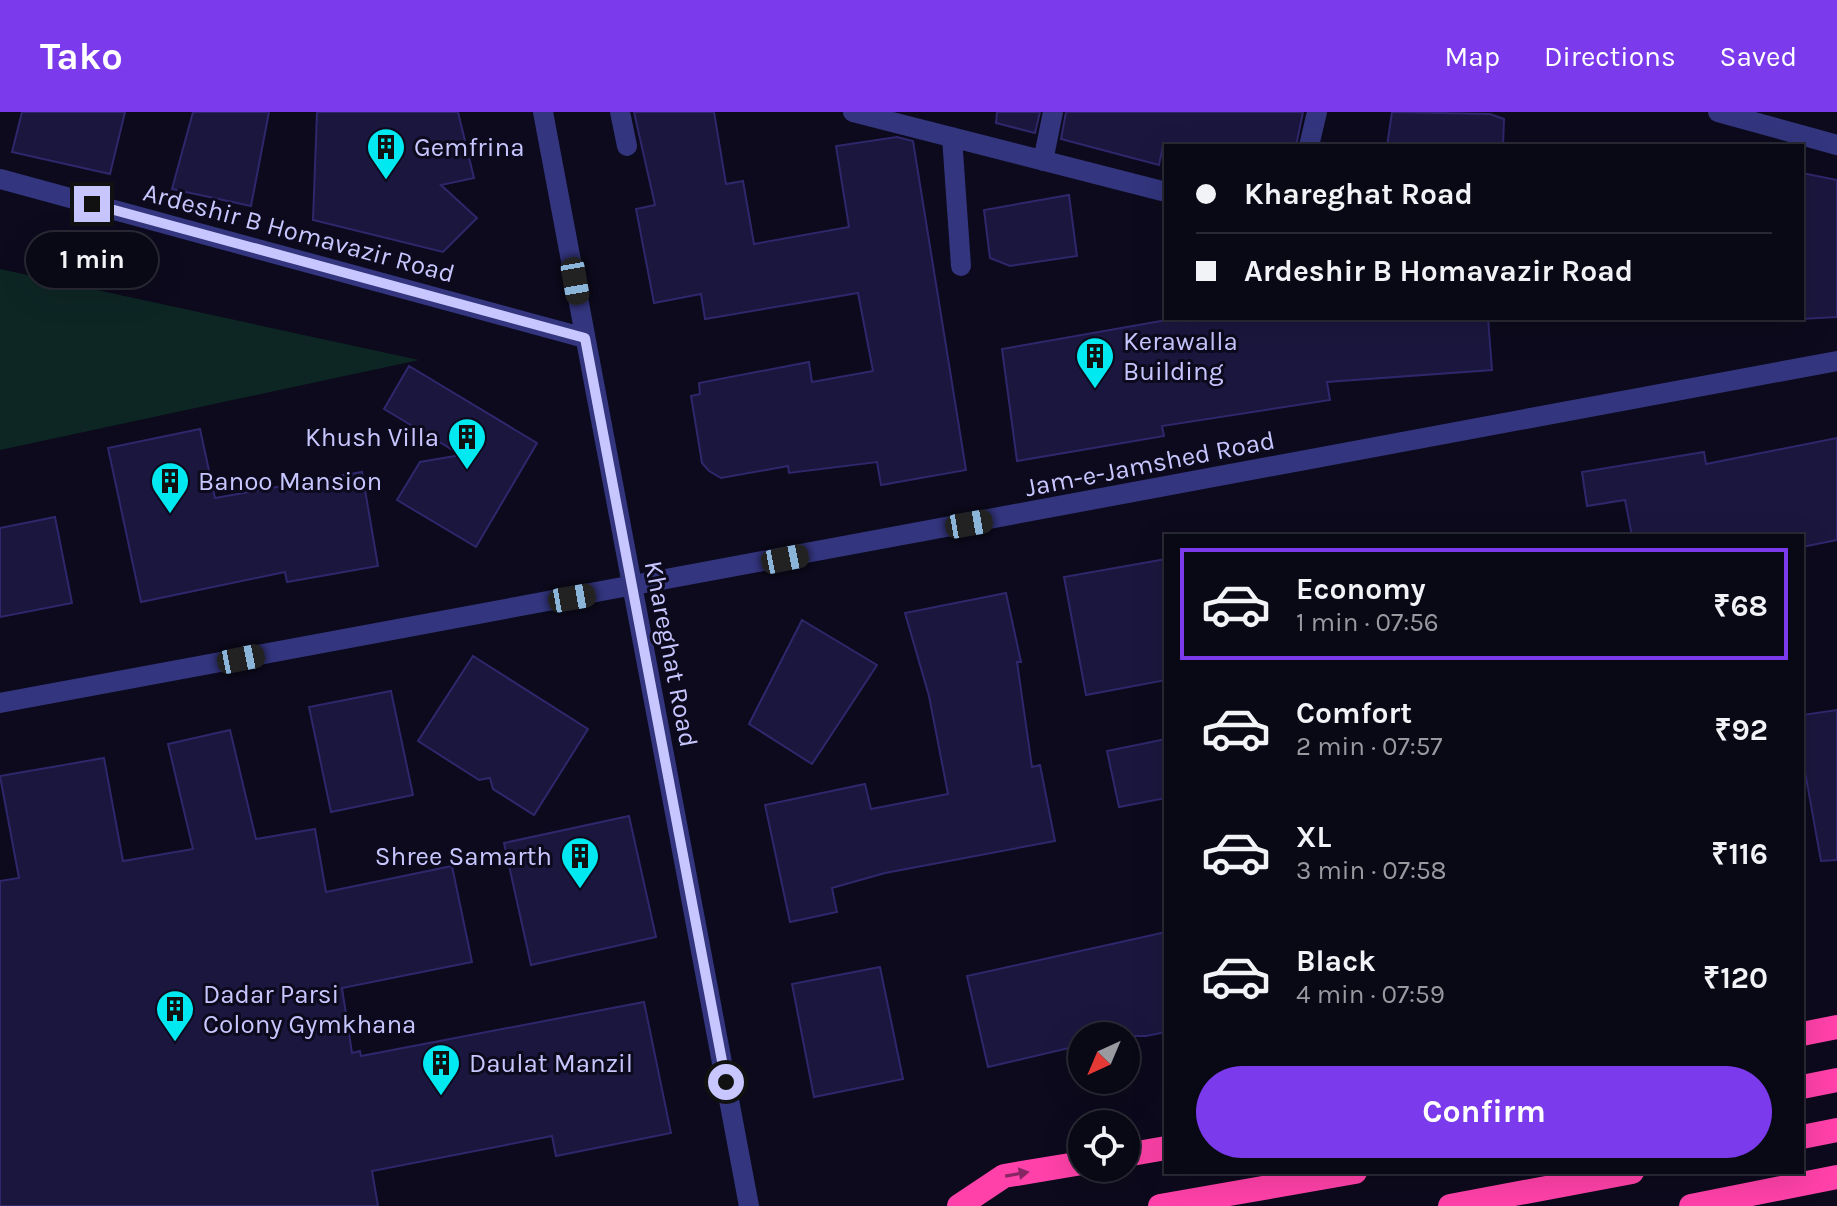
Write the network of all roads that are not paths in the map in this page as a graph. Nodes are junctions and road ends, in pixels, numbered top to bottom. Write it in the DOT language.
graph roads {
  1 [pos="543,112"];
  2 [pos="620,112"];
  3 [pos="853,112"];
  4 [pos="1053,112"];
  5 [pos="1317,112"];
  6 [pos="1718,112"];
  7 [pos="952,137"];
  8 [pos="1309,144"];
  9 [pos="1837,145"];
  10 [pos="627,146"];
  11 [pos="1043,161"];
  12 [pos="0,179"];
  13 [pos="1164,191"];
  14 [pos="961,266"];
  15 [pos="585,338"];
  16 [pos="1837,361"];
  17 [pos="632,587"];
  18 [pos="0,703"];
  19 [pos="1837,1027"];
  20 [pos="1804,1034"];
  21 [pos="1837,1080"];
  22 [pos="1804,1087"];
  23 [pos="1837,1130"];
  24 [pos="1804,1137"];
  25 [pos="1164,1148"];
  26 [pos="1140,1153"];
  27 [pos="1068,1165"];
  28 [pos="1344,1174"];
  29 [pos="1621,1174"];
  30 [pos="1837,1177"];
  31 [pos="749,1206"];
  32 [pos="959,1206"];
  33 [pos="1160,1206"];
  34 [pos="1450,1206"];
  35 [pos="1693,1206"];
  1 -- 15 [label="street, Khareghat Road"];
  2 -- 10 [label="street"];
  3 -- 7 [label="street"];
  4 -- 11 [label="street"];
  5 -- 8 [label="street"];
  6 -- 9 [label="street"];
  7 -- 11 [label="street"];
  7 -- 14 [label="street"];
  11 -- 13 [label="street"];
  12 -- 15 [label="street, Ardeshir B Homavazir Road"];
  15 -- 17 [label="street, Khareghat Road"];
  16 -- 17 [label="street, Jam-e-Jamshed Road"];
  17 -- 18 [label="street, Jam-e-Jamshed Road"];
  17 -- 31 [label="street, Khareghat Road"];
  19 -- 20 [label="highway"];
  21 -- 22 [label="highway"];
  23 -- 24 [label="highway"];
  25 -- 26 [label="highway"];
  32 -- 27 [label="highway, one-way"];
  28 -- 33 [label="highway"];
  29 -- 34 [label="highway"];
  30 -- 35 [label="highway"];
}
